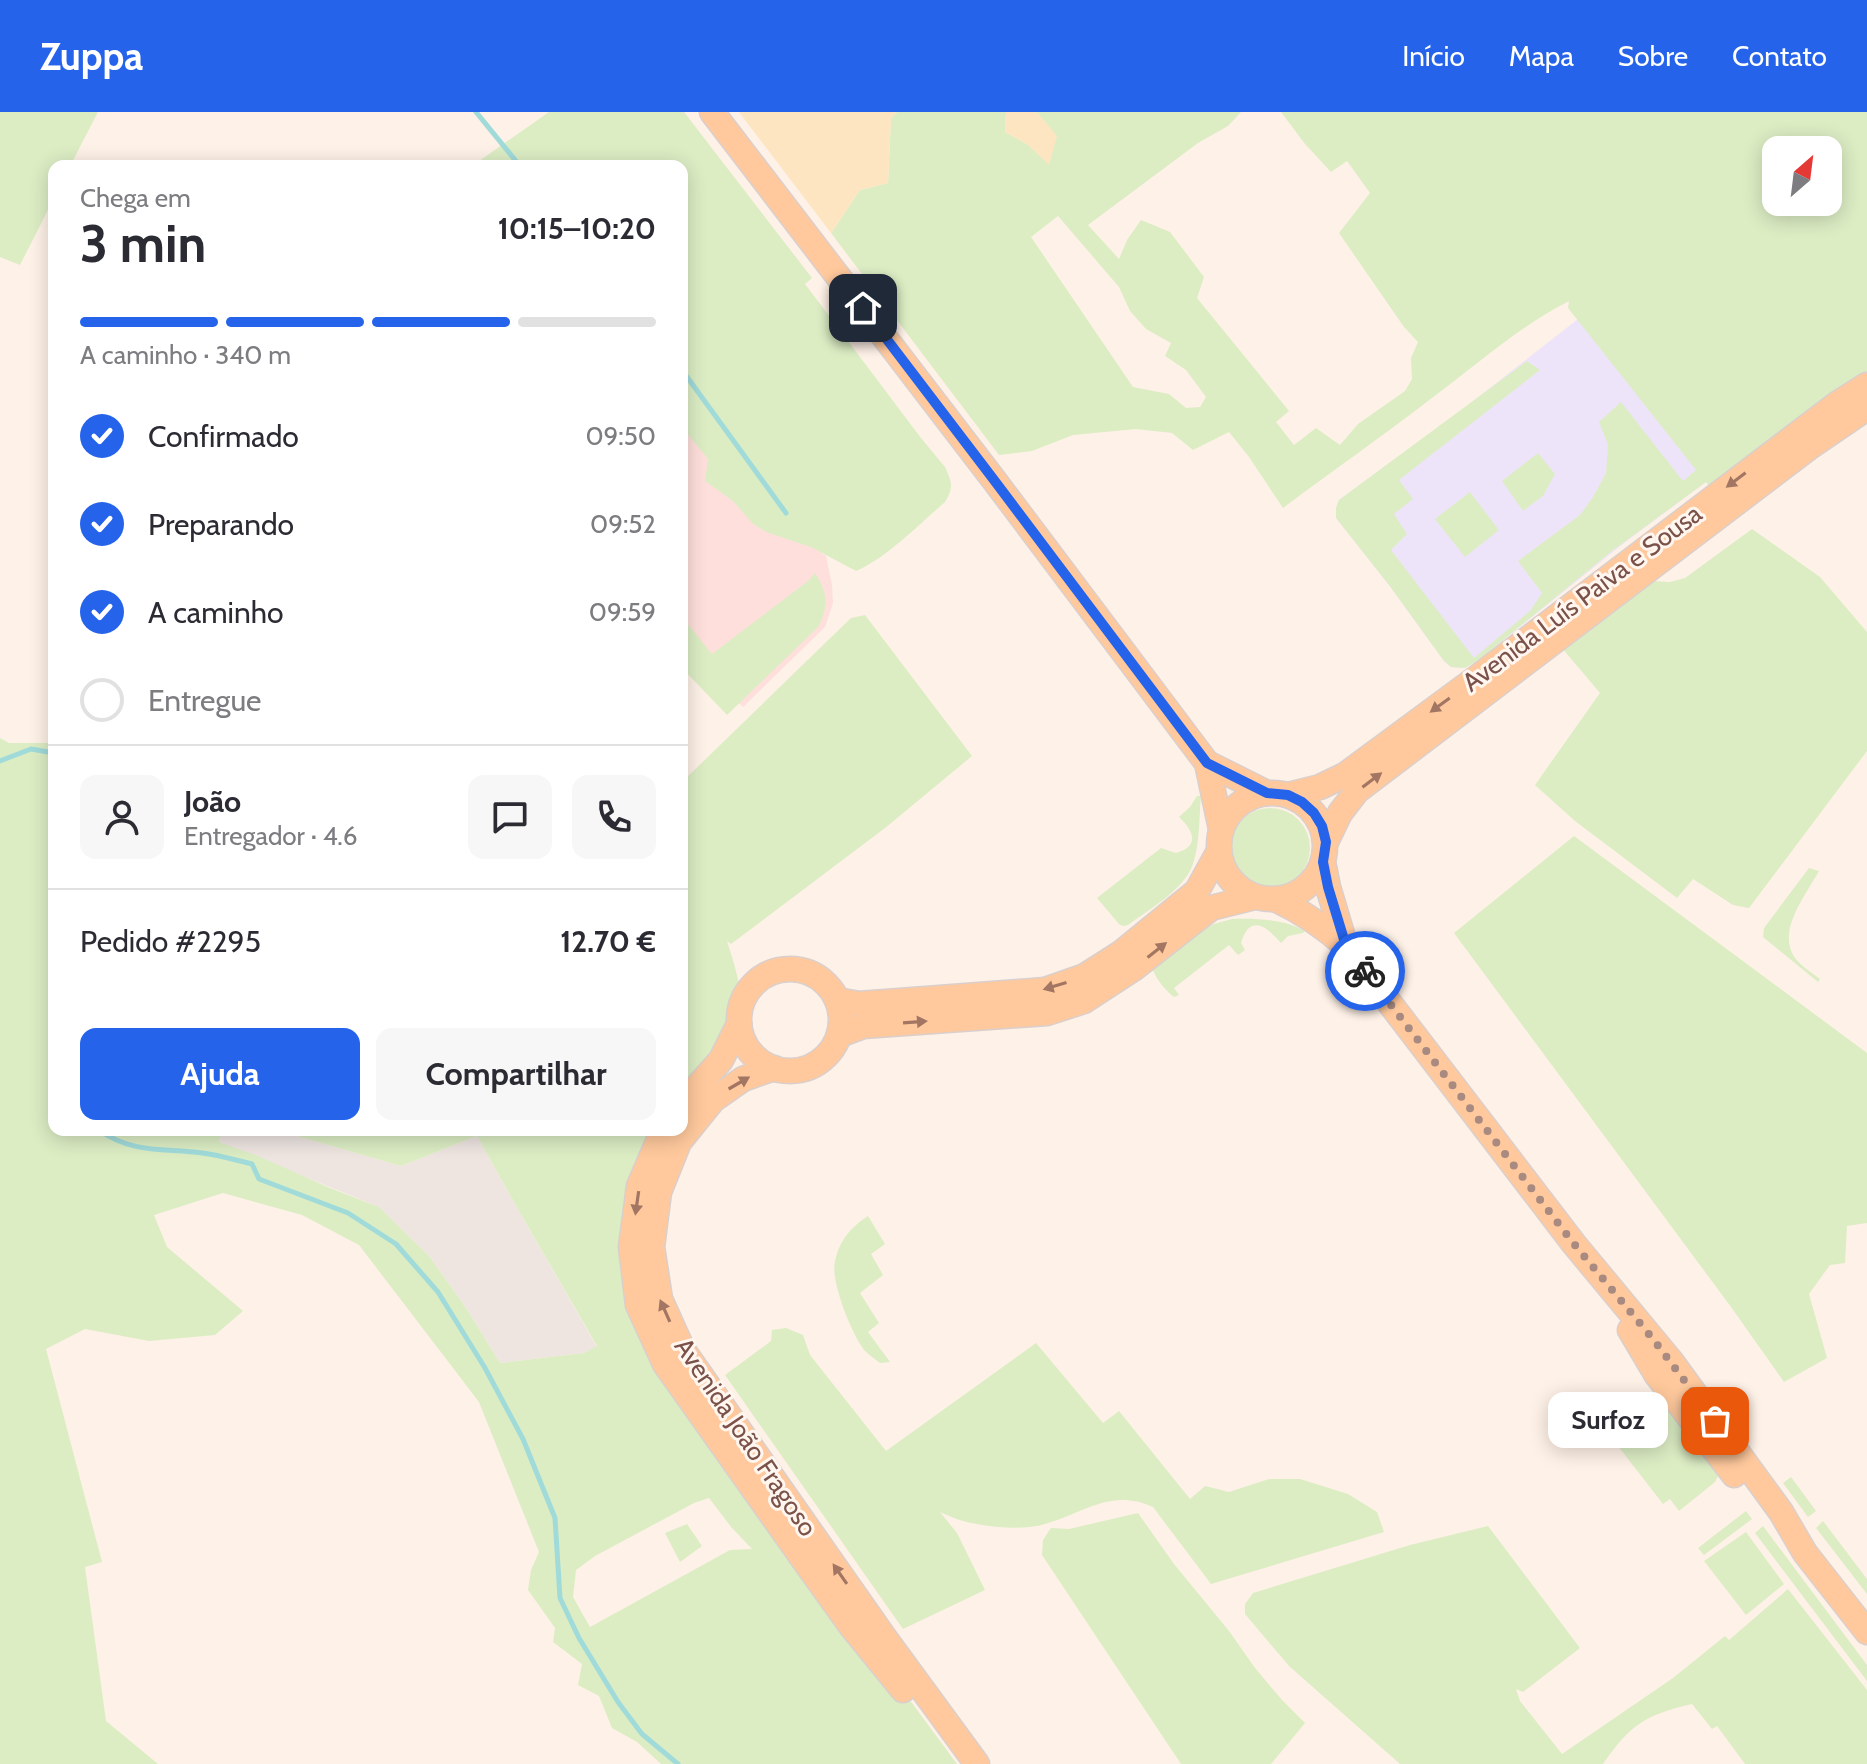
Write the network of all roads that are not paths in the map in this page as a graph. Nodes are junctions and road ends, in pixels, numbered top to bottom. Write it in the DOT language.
graph roads {
  1 [pos="712,112"];
  2 [pos="1867,385"];
  3 [pos="1867,408"];
  4 [pos="1207,763"];
  5 [pos="1278,794"];
  6 [pos="1220,840"];
  7 [pos="1324,852"];
  8 [pos="1266,898"];
  9 [pos="1346,946"];
  10 [pos="837,1000"];
  11 [pos="739,1024"];
  12 [pos="839,1035"];
  13 [pos="774,1068"];
  14 [pos="688,1097"];
  15 [pos="688,1131"];
  16 [pos="660,1136"];
  17 [pos="684,1136"];
  18 [pos="1867,1632"];
  19 [pos="957,1764"];
  20 [pos="977,1764"];
  1 -- 4 [label="main road"];
  2 -- 5 [label="main road, Avenida Luís Paiva e Sousa, one-way"];
  7 -- 3 [label="main road, Avenida Luís Paiva e Sousa, one-way"];
  4 -- 5 [label="main road"];
  4 -- 6 [label="main road"];
  5 -- 6 [label="main road"];
  5 -- 7 [label="main road"];
  6 -- 8 [label="main road"];
  6 -- 10 [label="main road, one-way"];
  7 -- 8 [label="main road"];
  7 -- 9 [label="main road"];
  8 -- 9 [label="main road"];
  12 -- 8 [label="main road, one-way"];
  9 -- 18 [label="main road"];
  10 -- 11 [label="main road"];
  10 -- 12 [label="main road"];
  11 -- 13 [label="main road"];
  11 -- 14 [label="main road"];
  12 -- 13 [label="main road"];
  15 -- 13 [label="main road, Avenida João Fragoso, one-way"];
  16 -- 19 [label="main road, Avenida João Fragoso, one-way"];
  20 -- 17 [label="main road, Avenida João Fragoso, one-way"];
}
